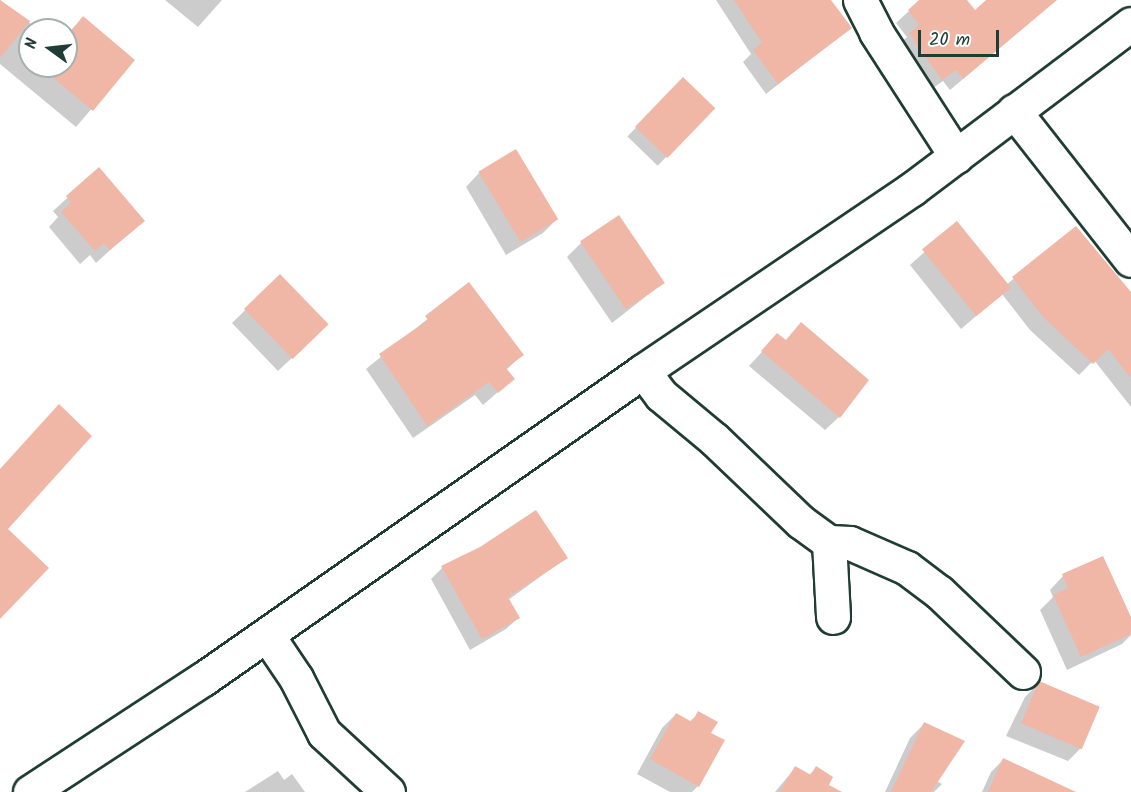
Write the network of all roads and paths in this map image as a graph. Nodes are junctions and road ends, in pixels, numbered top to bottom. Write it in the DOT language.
graph roads {
  1 [pos="860,0"];
  2 [pos="1131,24"];
  3 [pos="1014,111"];
  4 [pos="956,156"];
  5 [pos="1131,261"];
  6 [pos="643,371"];
  7 [pos="829,542"];
  8 [pos="833,617"];
  9 [pos="267,635"];
  10 [pos="1023,672"];
  11 [pos="30,792"];
  12 [pos="388,792"];
  1 -- 4 [label="street"];
  2 -- 3 [label="street"];
  3 -- 4 [label="street"];
  3 -- 5 [label="street"];
  4 -- 6 [label="street"];
  6 -- 7 [label="street"];
  6 -- 9 [label="street"];
  7 -- 8 [label="street"];
  7 -- 10 [label="street"];
  9 -- 11 [label="street"];
  9 -- 12 [label="street"];
}
